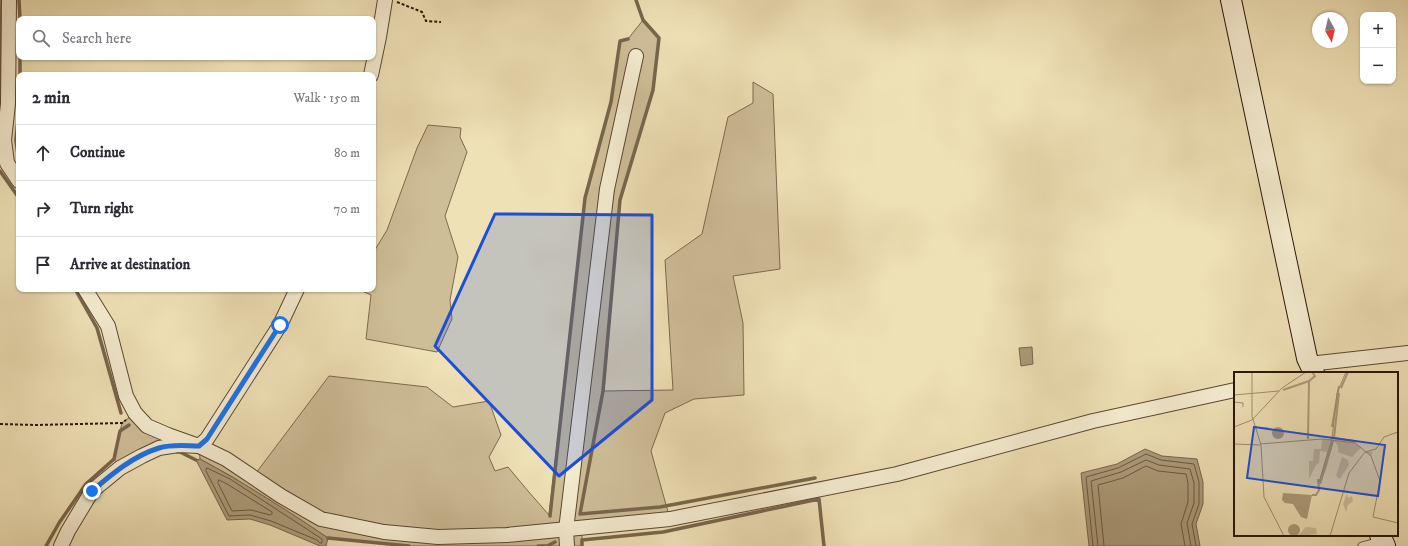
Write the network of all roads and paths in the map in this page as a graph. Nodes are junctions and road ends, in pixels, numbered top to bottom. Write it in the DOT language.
graph roads {
  1 [pos="9,0"];
  2 [pos="385,0"];
  3 [pos="392,0"];
  4 [pos="1231,0"];
  5 [pos="441,22"];
  6 [pos="376,51"];
  7 [pos="636,56"];
  8 [pos="374,60"];
  9 [pos="372,72"];
  10 [pos="16,176"];
  11 [pos="87,292"];
  12 [pos="296,292"];
  13 [pos="1408,353"];
  14 [pos="1311,370"];
  15 [pos="1234,390"];
  16 [pos="135,413"];
  17 [pos="0,424"];
  18 [pos="199,446"];
  19 [pos="566,530"];
  20 [pos="1383,540"];
  21 [pos="61,546"];
  22 [pos="567,546"];
  23 [pos="1362,546"];
  1 -- 10 [label="street"];
  2 -- 6 [label="street"];
  3 -- 5 [label="path"];
  4 -- 14 [label="street"];
  7 -- 19 [label="street"];
  8 -- 9 [label="street"];
  11 -- 16 [label="street"];
  12 -- 18 [label="street"];
  13 -- 14 [label="street"];
  15 -- 19 [label="street"];
  16 -- 17 [label="path"];
  16 -- 18 [label="street"];
  18 -- 19 [label="street"];
  18 -- 21 [label="street"];
  19 -- 22 [label="street"];
  20 -- 23 [label="lane"];
}
